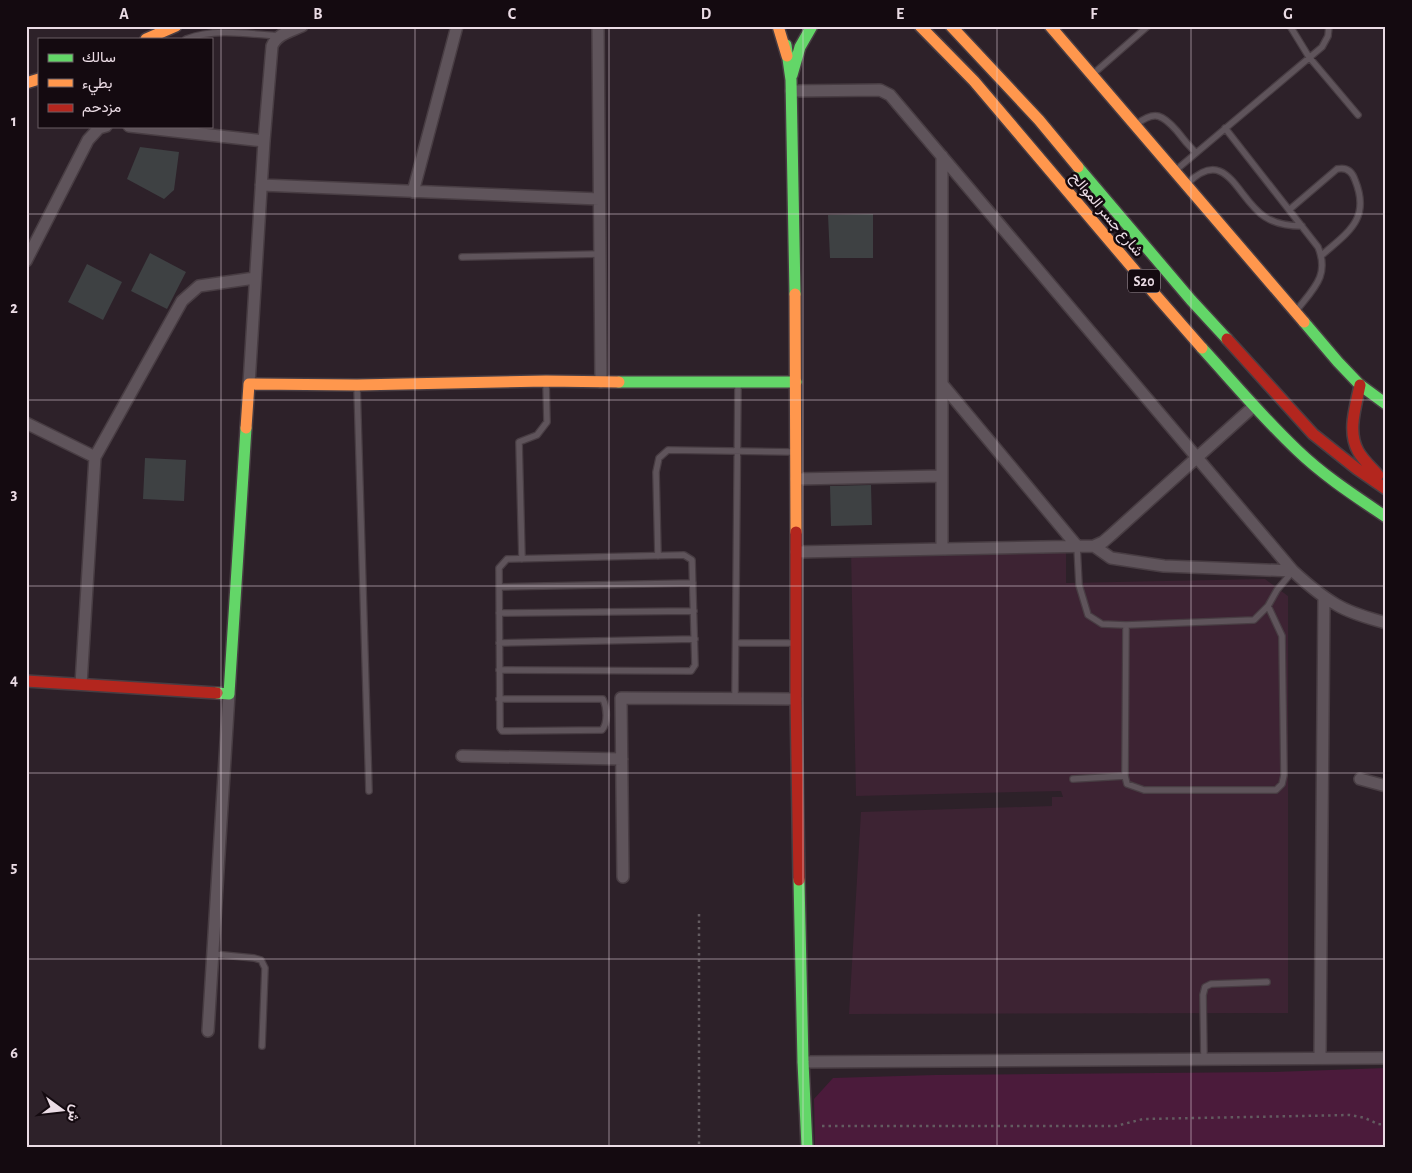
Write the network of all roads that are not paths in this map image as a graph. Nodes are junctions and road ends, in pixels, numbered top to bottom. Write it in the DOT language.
graph roads {
  1 [pos="176,26"];
  2 [pos="302,26"];
  3 [pos="457,26"];
  4 [pos="598,26"];
  5 [pos="778,26"];
  6 [pos="785,26"];
  7 [pos="812,26"];
  8 [pos="920,26"];
  9 [pos="951,26"];
  10 [pos="1050,26"];
  11 [pos="1148,26"];
  12 [pos="1290,26"];
  13 [pos="1329,26"];
  14 [pos="279,36"];
  15 [pos="148,38"];
  16 [pos="189,38"];
  17 [pos="787,56"];
  18 [pos="1309,58"];
  19 [pos="1092,75"];
  20 [pos="38,79"];
  21 [pos="26,83"];
  22 [pos="791,86"];
  23 [pos="1358,115"];
  24 [pos="1135,125"];
  25 [pos="100,128"];
  26 [pos="151,128"];
  27 [pos="1225,128"];
  28 [pos="264,141"];
  29 [pos="1196,153"];
  30 [pos="942,156"];
  31 [pos="1174,171"];
  32 [pos="1186,185"];
  33 [pos="261,186"];
  34 [pos="413,192"];
  35 [pos="599,199"];
  36 [pos="1289,210"];
  37 [pos="1302,226"];
  38 [pos="600,254"];
  39 [pos="1322,255"];
  40 [pos="462,257"];
  41 [pos="26,261"];
  42 [pos="255,278"];
  43 [pos="1294,312"];
  44 [pos="546,381"];
  45 [pos="601,382"];
  46 [pos="738,382"];
  47 [pos="796,382"];
  48 [pos="248,384"];
  49 [pos="942,384"];
  50 [pos="357,385"];
  51 [pos="1360,385"];
  52 [pos="1386,404"];
  53 [pos="1254,406"];
  54 [pos="26,423"];
  55 [pos="737,451"];
  56 [pos="796,452"];
  57 [pos="95,457"];
  58 [pos="1197,458"];
  59 [pos="942,476"];
  60 [pos="796,478"];
  61 [pos="1386,482"];
  62 [pos="1386,489"];
  63 [pos="1386,517"];
  64 [pos="1077,546"];
  65 [pos="1094,546"];
  66 [pos="942,549"];
  67 [pos="796,552"];
  68 [pos="658,556"];
  69 [pos="522,558"];
  70 [pos="1294,571"];
  71 [pos="693,583"];
  72 [pos="499,587"];
  73 [pos="1324,596"];
  74 [pos="1268,606"];
  75 [pos="694,611"];
  76 [pos="499,613"];
  77 [pos="1386,623"];
  78 [pos="1126,625"];
  79 [pos="695,639"];
  80 [pos="796,642"];
  81 [pos="499,643"];
  82 [pos="736,644"];
  83 [pos="499,670"];
  84 [pos="26,681"];
  85 [pos="81,684"];
  86 [pos="229,694"];
  87 [pos="499,699"];
  88 [pos="735,699"];
  89 [pos="796,699"];
  90 [pos="462,756"];
  91 [pos="622,759"];
  92 [pos="1125,776"];
  93 [pos="1073,779"];
  94 [pos="1360,779"];
  95 [pos="1386,786"];
  96 [pos="369,791"];
  97 [pos="622,877"];
  98 [pos="213,954"];
  99 [pos="1267,982"];
  100 [pos="208,1032"];
  101 [pos="262,1046"];
  102 [pos="1320,1058"];
  103 [pos="1386,1058"];
  104 [pos="1204,1059"];
  105 [pos="803,1062"];
  106 [pos="807,1147"];
  1 -- 15 [label="main road"];
  2 -- 14 [label="street"];
  3 -- 34 [label="street"];
  4 -- 35 [label="street"];
  5 -- 17 [label="main road"];
  6 -- 17 [label="main road"];
  7 -- 22 [label="main road"];
  8 -- 53 [label="main road, شارع جسر الموالح / S20"];
  9 -- 62 [label="main road, شارع جسر الموالح / S20"];
  10 -- 19 [label="main road"];
  11 -- 19 [label="lane"];
  12 -- 18 [label="lane"];
  13 -- 18 [label="lane"];
  14 -- 16 [label="lane"];
  14 -- 28 [label="street"];
  17 -- 22 [label="main road"];
  18 -- 23 [label="lane"];
  18 -- 27 [label="lane"];
  19 -- 24 [label="main road"];
  20 -- 21 [label="main road"];
  22 -- 30 [label="street"];
  22 -- 47 [label="main road"];
  24 -- 29 [label="lane"];
  24 -- 31 [label="main road"];
  25 -- 41 [label="street"];
  26 -- 28 [label="street"];
  27 -- 29 [label="lane"];
  27 -- 36 [label="lane"];
  28 -- 33 [label="street"];
  29 -- 31 [label="lane"];
  30 -- 49 [label="street"];
  30 -- 58 [label="street"];
  31 -- 32 [label="main road"];
  32 -- 37 [label="lane"];
  32 -- 43 [label="main road"];
  33 -- 34 [label="street"];
  33 -- 42 [label="street"];
  34 -- 35 [label="street"];
  35 -- 38 [label="street"];
  36 -- 37 [label="lane"];
  36 -- 39 [label="lane"];
  37 -- 39 [label="lane"];
  38 -- 40 [label="lane"];
  38 -- 45 [label="street"];
  39 -- 43 [label="lane"];
  42 -- 48 [label="street"];
  42 -- 57 [label="street"];
  43 -- 51 [label="main road"];
  44 -- 45 [label="main road"];
  44 -- 50 [label="main road"];
  44 -- 69 [label="lane"];
  45 -- 46 [label="main road"];
  46 -- 47 [label="main road"];
  46 -- 55 [label="lane"];
  47 -- 56 [label="main road"];
  48 -- 50 [label="main road"];
  48 -- 86 [label="main road"];
  49 -- 59 [label="street"];
  49 -- 64 [label="street"];
  50 -- 96 [label="lane"];
  51 -- 52 [label="main road"];
  51 -- 61 [label="main road"];
  53 -- 58 [label="street"];
  53 -- 63 [label="main road, شارع جسر الموالح / S20"];
  54 -- 57 [label="street"];
  55 -- 56 [label="lane"];
  55 -- 68 [label="lane"];
  55 -- 82 [label="lane"];
  56 -- 60 [label="main road"];
  57 -- 85 [label="street"];
  58 -- 65 [label="street"];
  58 -- 70 [label="street"];
  59 -- 60 [label="street"];
  59 -- 66 [label="street"];
  60 -- 67 [label="main road"];
  64 -- 65 [label="street"];
  64 -- 66 [label="street"];
  64 -- 78 [label="lane"];
  65 -- 70 [label="street"];
  66 -- 67 [label="street"];
  67 -- 80 [label="main road"];
  68 -- 69 [label="lane"];
  68 -- 71 [label="lane"];
  69 -- 72 [label="lane"];
  70 -- 73 [label="street"];
  70 -- 74 [label="lane"];
  71 -- 72 [label="lane"];
  71 -- 75 [label="lane"];
  72 -- 76 [label="lane"];
  73 -- 77 [label="street"];
  73 -- 102 [label="street"];
  74 -- 78 [label="lane"];
  74 -- 92 [label="lane"];
  75 -- 76 [label="lane"];
  75 -- 79 [label="lane"];
  76 -- 81 [label="lane"];
  78 -- 92 [label="lane"];
  79 -- 81 [label="lane"];
  79 -- 83 [label="lane"];
  80 -- 82 [label="lane"];
  80 -- 89 [label="main road"];
  81 -- 83 [label="lane"];
  82 -- 88 [label="lane"];
  83 -- 87 [label="lane"];
  84 -- 85 [label="main road"];
  85 -- 86 [label="main road"];
  86 -- 98 [label="street"];
  87 -- 87 [label="lane"];
  88 -- 89 [label="street"];
  88 -- 91 [label="street"];
  89 -- 105 [label="main road"];
  90 -- 91 [label="street"];
  91 -- 97 [label="street"];
  92 -- 93 [label="lane"];
  94 -- 95 [label="street"];
  98 -- 100 [label="street"];
  98 -- 101 [label="lane"];
  99 -- 104 [label="lane"];
  102 -- 103 [label="street"];
  102 -- 104 [label="street"];
  104 -- 105 [label="street"];
  105 -- 106 [label="main road"];
}
